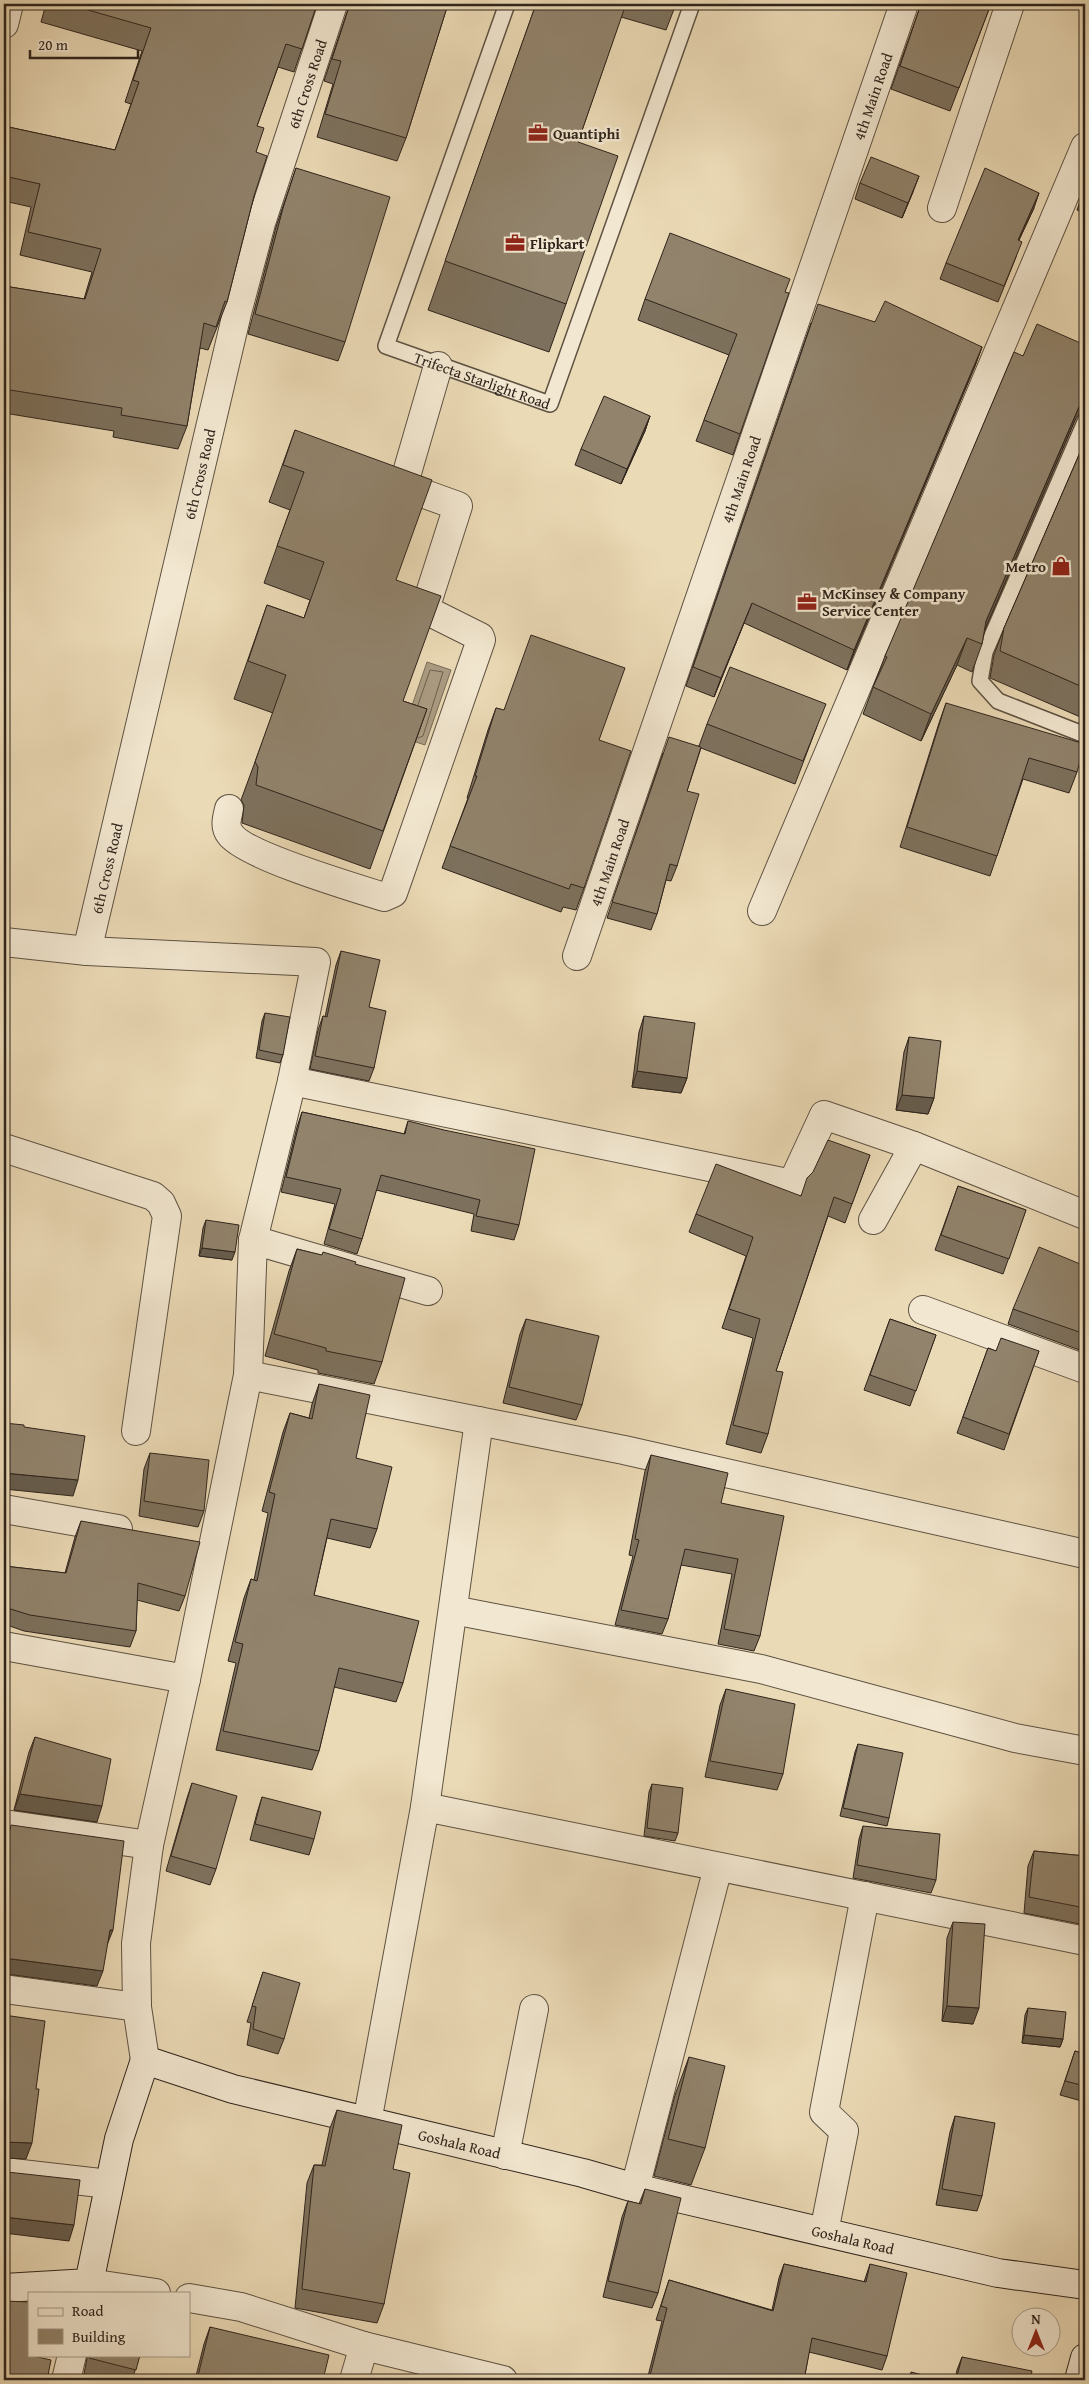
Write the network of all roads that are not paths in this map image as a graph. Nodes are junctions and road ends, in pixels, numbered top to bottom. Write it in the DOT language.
graph roads {
  1 [pos="9,4"];
  2 [pos="333,4"];
  3 [pos="507,4"];
  4 [pos="692,4"];
  5 [pos="904,4"];
  6 [pos="1010,4"];
  7 [pos="4,24"];
  8 [pos="1085,147"];
  9 [pos="942,208"];
  10 [pos="438,366"];
  11 [pos="1085,422"];
  12 [pos="1085,735"];
  13 [pos="229,809"];
  14 [pos="762,911"];
  15 [pos="4,942"];
  16 [pos="87,951"];
  17 [pos="577,956"];
  18 [pos="292,1081"];
  19 [pos="914,1146"];
  20 [pos="4,1148"];
  21 [pos="1085,1215"];
  22 [pos="873,1220"];
  23 [pos="252,1240"];
  24 [pos="428,1291"];
  25 [pos="923,1310"];
  26 [pos="1085,1369"];
  27 [pos="248,1375"];
  28 [pos="479,1421"];
  29 [pos="136,1430"];
  30 [pos="4,1510"];
  31 [pos="146,1534"];
  32 [pos="184,1540"];
  33 [pos="213,1545"];
  34 [pos="1085,1554"];
  35 [pos="453,1610"];
  36 [pos="4,1646"];
  37 [pos="186,1679"];
  38 [pos="1085,1751"];
  39 [pos="425,1807"];
  40 [pos="4,1824"];
  41 [pos="149,1845"];
  42 [pos="718,1867"];
  43 [pos="865,1896"];
  44 [pos="1085,1941"];
  45 [pos="4,1989"];
  46 [pos="137,2006"];
  47 [pos="534,2009"];
  48 [pos="145,2060"];
  49 [pos="368,2122"];
  50 [pos="505,2155"];
  51 [pos="4,2172"];
  52 [pos="109,2184"];
  53 [pos="635,2188"];
  54 [pos="824,2232"];
  55 [pos="1085,2286"];
  56 [pos="4,2288"];
  57 [pos="88,2288"];
  58 [pos="142,2292"];
  59 [pos="190,2298"];
  60 [pos="364,2346"];
  61 [pos="72,2356"];
  62 [pos="1085,2358"];
  63 [pos="66,2380"];
  64 [pos="354,2380"];
  65 [pos="503,2380"];
  66 [pos="1079,2380"];
  1 -- 7 [label="street"];
  2 -- 16 [label="street, 6th Cross Road"];
  3 -- 10 [label="lane, Trifecta Starlight Road"];
  4 -- 10 [label="lane, Trifecta Starlight Road"];
  5 -- 17 [label="street, 4th Main Road"];
  6 -- 9 [label="street"];
  8 -- 14 [label="street"];
  10 -- 13 [label="street"];
  11 -- 12 [label="lane"];
  15 -- 16 [label="street"];
  16 -- 18 [label="street"];
  18 -- 19 [label="street"];
  18 -- 23 [label="street"];
  19 -- 21 [label="street"];
  19 -- 22 [label="street"];
  20 -- 29 [label="street"];
  23 -- 24 [label="street"];
  23 -- 27 [label="street"];
  25 -- 26 [label="street"];
  27 -- 28 [label="street"];
  27 -- 33 [label="street"];
  28 -- 34 [label="street"];
  28 -- 35 [label="street"];
  30 -- 31 [label="street"];
  32 -- 33 [label="street"];
  33 -- 37 [label="street"];
  35 -- 38 [label="street"];
  35 -- 39 [label="street"];
  36 -- 37 [label="street"];
  37 -- 41 [label="street"];
  39 -- 42 [label="street"];
  39 -- 49 [label="street"];
  40 -- 41 [label="street"];
  41 -- 46 [label="street"];
  42 -- 43 [label="street"];
  42 -- 53 [label="street"];
  43 -- 44 [label="street"];
  43 -- 54 [label="street"];
  45 -- 46 [label="street"];
  46 -- 48 [label="street"];
  47 -- 50 [label="street"];
  48 -- 49 [label="street, Goshala Road"];
  48 -- 52 [label="street"];
  49 -- 50 [label="street, Goshala Road"];
  50 -- 53 [label="street, Goshala Road"];
  51 -- 52 [label="street"];
  52 -- 57 [label="street"];
  53 -- 54 [label="street, Goshala Road"];
  54 -- 55 [label="street, Goshala Road"];
  56 -- 57 [label="street"];
  57 -- 58 [label="street"];
  59 -- 60 [label="street"];
  60 -- 64 [label="street"];
  60 -- 65 [label="street"];
  61 -- 63 [label="street"];
  62 -- 66 [label="street"];
}
